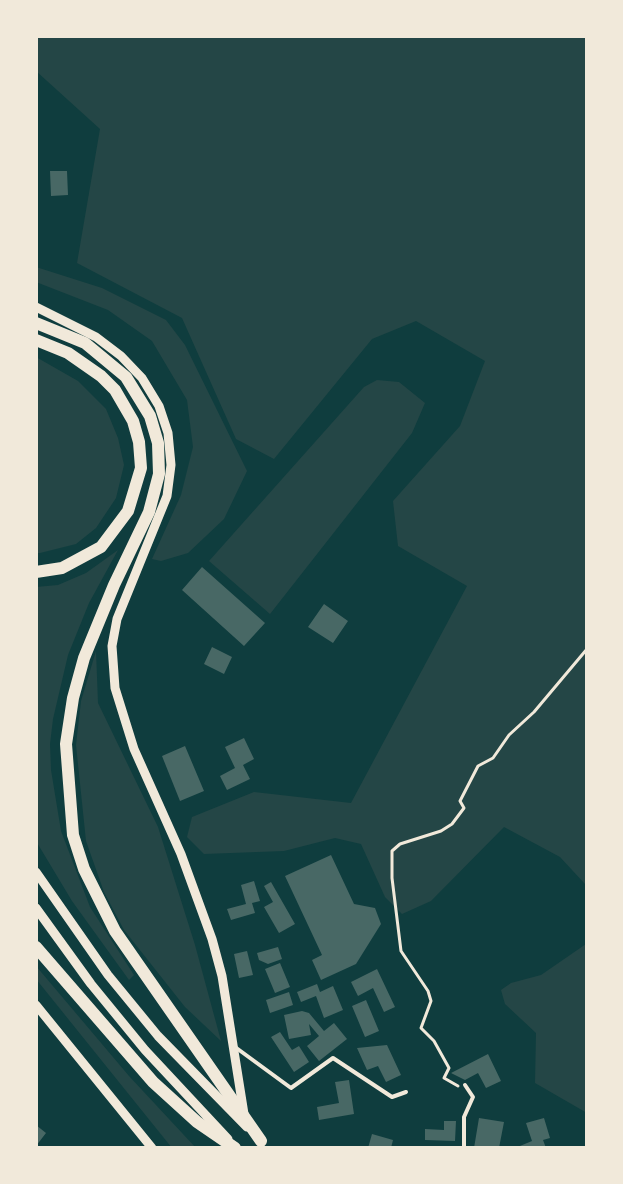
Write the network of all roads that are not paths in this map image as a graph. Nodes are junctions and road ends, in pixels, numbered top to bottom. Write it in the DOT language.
graph roads {
  1 [pos="36,307"];
  2 [pos="36,323"];
  3 [pos="36,340"];
  4 [pos="36,572"];
  5 [pos="36,872"];
  6 [pos="36,908"];
  7 [pos="36,947"];
  8 [pos="36,1005"];
  9 [pos="234,1046"];
  10 [pos="465,1085"];
  11 [pos="406,1092"];
  12 [pos="245,1118"];
  13 [pos="261,1141"];
  14 [pos="152,1148"];
  15 [pos="236,1148"];
  16 [pos="464,1148"];
  1 -- 9 [label="street"];
  2 -- 12 [label="highway"];
  3 -- 4 [label="highway"];
  5 -- 13 [label="street"];
  6 -- 15 [label="street"];
  7 -- 15 [label="highway"];
  8 -- 14 [label="street"];
  9 -- 11 [label="lane"];
  9 -- 12 [label="street"];
  10 -- 16 [label="lane"];
  12 -- 13 [label="highway"];
}
